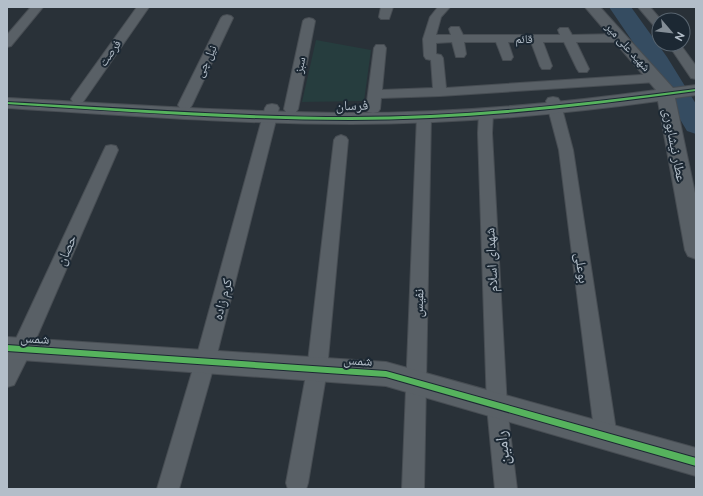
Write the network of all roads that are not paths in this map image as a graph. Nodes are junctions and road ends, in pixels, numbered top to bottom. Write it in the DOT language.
graph roads {
  1 [pos="37,7"];
  2 [pos="143,7"];
  3 [pos="444,7"];
  4 [pos="592,7"];
  5 [pos="644,7"];
  6 [pos="651,15"];
  7 [pos="227,18"];
  8 [pos="309,21"];
  9 [pos="456,34"];
  10 [pos="566,34"];
  11 [pos="536,38"];
  12 [pos="620,38"];
  13 [pos="429,39"];
  14 [pos="501,39"];
  15 [pos="7,43"];
  16 [pos="380,48"];
  17 [pos="679,52"];
  18 [pos="460,54"];
  19 [pos="507,57"];
  20 [pos="546,66"];
  21 [pos="583,69"];
  22 [pos="696,83"];
  23 [pos="662,87"];
  24 [pos="440,92"];
  25 [pos="7,96"];
  26 [pos="78,99"];
  27 [pos="374,101"];
  28 [pos="7,103"];
  29 [pos="186,104"];
  30 [pos="554,105"];
  31 [pos="291,109"];
  32 [pos="271,113"];
  33 [pos="486,113"];
  34 [pos="424,116"];
  35 [pos="341,140"];
  36 [pos="111,150"];
  37 [pos="696,250"];
  38 [pos="14,349"];
  39 [pos="206,362"];
  40 [pos="317,370"];
  41 [pos="7,378"];
  42 [pos="416,383"];
  43 [pos="497,407"];
  44 [pos="606,437"];
  45 [pos="696,462"];
  46 [pos="297,484"];
  47 [pos="168,489"];
  48 [pos="412,489"];
  49 [pos="506,489"];
  1 -- 15 [label="street"];
  2 -- 26 [label="street, فرصت"];
  3 -- 13 [label="street"];
  4 -- 12 [label="street, شهید علی میر"];
  5 -- 6 [label="street"];
  7 -- 29 [label="street, نیل چی"];
  8 -- 31 [label="street, سبز"];
  9 -- 13 [label="street, قائم"];
  9 -- 14 [label="street, قائم"];
  9 -- 18 [label="street"];
  10 -- 11 [label="street, قائم"];
  10 -- 12 [label="street, قائم"];
  10 -- 21 [label="street"];
  11 -- 14 [label="street, قائم"];
  11 -- 20 [label="street"];
  12 -- 23 [label="street, شهید علی میر"];
  13 -- 24 [label="street"];
  14 -- 19 [label="street"];
  16 -- 27 [label="street"];
  17 -- 22 [label="street"];
  22 -- 23 [label="street, فرسان"];
  23 -- 24 [label="street"];
  23 -- 30 [label="street, فرسان"];
  23 -- 37 [label="street, عطار نیشابوری"];
  24 -- 27 [label="street"];
  25 -- 26 [label="street, فرسان"];
  26 -- 29 [label="street, فرسان"];
  27 -- 30 [label="street, فرسان"];
  27 -- 31 [label="street, فرسان"];
  28 -- 32 [label="street, فرسان"];
  29 -- 32 [label="street, فرسان"];
  30 -- 33 [label="street, فرسان"];
  30 -- 44 [label="street, بوعلی"];
  31 -- 32 [label="street, فرسان"];
  32 -- 34 [label="street, فرسان"];
  32 -- 39 [label="street, کرم زاده"];
  33 -- 34 [label="street, فرسان"];
  33 -- 43 [label="street, شهدای اسلام"];
  34 -- 42 [label="street, نفیس"];
  35 -- 40 [label="street"];
  36 -- 38 [label="street, حصان"];
  38 -- 39 [label="street, شمس"];
  38 -- 41 [label="street, حصان"];
  39 -- 40 [label="street, شمس"];
  39 -- 47 [label="street, کرم زاده"];
  40 -- 42 [label="street, شمس"];
  40 -- 46 [label="street"];
  42 -- 43 [label="street, شمس"];
  42 -- 48 [label="street, نفیس"];
  43 -- 44 [label="street, شمس"];
  43 -- 49 [label="street, رامین"];
  44 -- 45 [label="street, شمس"];
}
